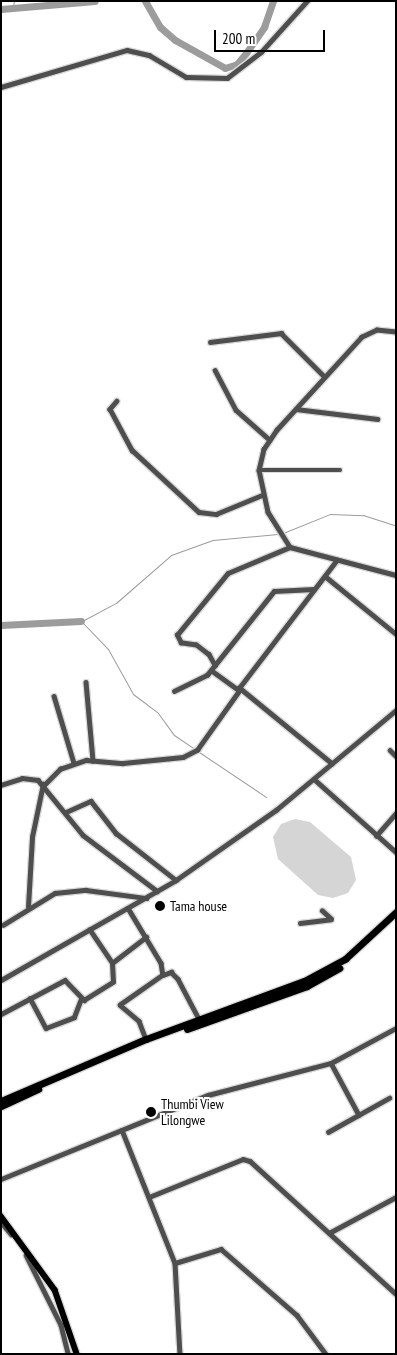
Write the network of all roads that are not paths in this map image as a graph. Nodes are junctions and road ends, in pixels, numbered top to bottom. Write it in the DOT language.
graph roads {
  1 [pos="307,1"];
  2 [pos="1,87"];
  3 [pos="396,332"];
  4 [pos="210,342"];
  5 [pos="215,370"];
  6 [pos="324,376"];
  7 [pos="117,401"];
  8 [pos="296,409"];
  9 [pos="377,419"];
  10 [pos="270,440"];
  11 [pos="259,470"];
  12 [pos="340,470"];
  13 [pos="262,495"];
  14 [pos="290,547"];
  15 [pos="337,560"];
  16 [pos="396,574"];
  17 [pos="325,576"];
  18 [pos="314,589"];
  19 [pos="396,634"];
  20 [pos="215,666"];
  21 [pos="211,671"];
  22 [pos="86,682"];
  23 [pos="174,691"];
  24 [pos="239,691"];
  25 [pos="54,696"];
  26 [pos="396,710"];
  27 [pos="390,750"];
  28 [pos="396,756"];
  29 [pos="93,761"];
  30 [pos="74,764"];
  31 [pos="332,764"];
  32 [pos="314,779"];
  33 [pos="1,785"];
  34 [pos="44,785"];
  35 [pos="66,812"];
  36 [pos="396,813"];
  37 [pos="376,836"];
  38 [pos="396,852"];
  39 [pos="176,880"];
  40 [pos="157,890"];
  41 [pos="146,898"];
  42 [pos="28,907"];
  43 [pos="128,908"];
  44 [pos="322,911"];
  45 [pos="396,912"];
  46 [pos="396,919"];
  47 [pos="300,923"];
  48 [pos="3,925"];
  49 [pos="90,930"];
  50 [pos="146,937"];
  51 [pos="112,963"];
  52 [pos="163,975"];
  53 [pos="1,980"];
  54 [pos="30,998"];
  55 [pos="81,999"];
  56 [pos="1,1014"];
  57 [pos="199,1019"];
  58 [pos="396,1028"];
  59 [pos="146,1039"];
  60 [pos="330,1063"];
  61 [pos="389,1098"];
  62 [pos="1,1100"];
  63 [pos="1,1106"];
  64 [pos="359,1115"];
  65 [pos="122,1130"];
  66 [pos="328,1132"];
  67 [pos="1,1179"];
  68 [pos="149,1197"];
  69 [pos="396,1197"];
  70 [pos="1,1216"];
  71 [pos="1,1222"];
  72 [pos="329,1233"];
  73 [pos="175,1263"];
  74 [pos="396,1294"];
  75 [pos="68,1354"];
  76 [pos="77,1354"];
  77 [pos="180,1354"];
  78 [pos="326,1354"];
  1 -- 2 [label="street"];
  3 -- 6 [label="street"];
  4 -- 6 [label="street"];
  5 -- 10 [label="street"];
  6 -- 8 [label="street"];
  7 -- 13 [label="street"];
  8 -- 9 [label="street"];
  8 -- 10 [label="street"];
  10 -- 11 [label="street"];
  11 -- 12 [label="street"];
  11 -- 13 [label="street"];
  13 -- 14 [label="street"];
  14 -- 15 [label="street"];
  14 -- 20 [label="street"];
  15 -- 16 [label="street"];
  15 -- 17 [label="street"];
  17 -- 18 [label="street"];
  17 -- 19 [label="street"];
  18 -- 20 [label="street"];
  18 -- 24 [label="street"];
  20 -- 21 [label="street"];
  21 -- 23 [label="street"];
  21 -- 24 [label="street"];
  22 -- 29 [label="street"];
  24 -- 29 [label="street"];
  24 -- 31 [label="street"];
  25 -- 30 [label="street"];
  26 -- 31 [label="street"];
  27 -- 28 [label="street"];
  29 -- 30 [label="street"];
  30 -- 34 [label="street"];
  31 -- 32 [label="street"];
  32 -- 37 [label="street"];
  32 -- 39 [label="street"];
  33 -- 34 [label="street"];
  34 -- 35 [label="street"];
  34 -- 42 [label="street"];
  35 -- 39 [label="street"];
  35 -- 40 [label="street"];
  36 -- 37 [label="street"];
  37 -- 38 [label="street"];
  39 -- 40 [label="street"];
  40 -- 41 [label="street"];
  41 -- 42 [label="street"];
  41 -- 43 [label="street"];
  42 -- 48 [label="street"];
  43 -- 49 [label="street"];
  43 -- 50 [label="street"];
  44 -- 47 [label="street"];
  45 -- 57 [label="highway"];
  46 -- 63 [label="highway"];
  49 -- 51 [label="street"];
  49 -- 53 [label="street"];
  50 -- 51 [label="street"];
  50 -- 52 [label="street"];
  51 -- 55 [label="street"];
  52 -- 57 [label="street"];
  52 -- 59 [label="street"];
  54 -- 55 [label="street"];
  54 -- 55 [label="street"];
  54 -- 56 [label="street"];
  57 -- 59 [label="highway"];
  58 -- 60 [label="street"];
  59 -- 62 [label="highway"];
  60 -- 64 [label="street"];
  60 -- 65 [label="street"];
  61 -- 64 [label="street"];
  64 -- 66 [label="street"];
  65 -- 67 [label="street"];
  65 -- 68 [label="street"];
  68 -- 72 [label="street"];
  68 -- 73 [label="street"];
  69 -- 72 [label="street"];
  70 -- 76 [label="main road"];
  71 -- 75 [label="street"];
  72 -- 74 [label="street"];
  73 -- 77 [label="street"];
  73 -- 78 [label="street"];
}
